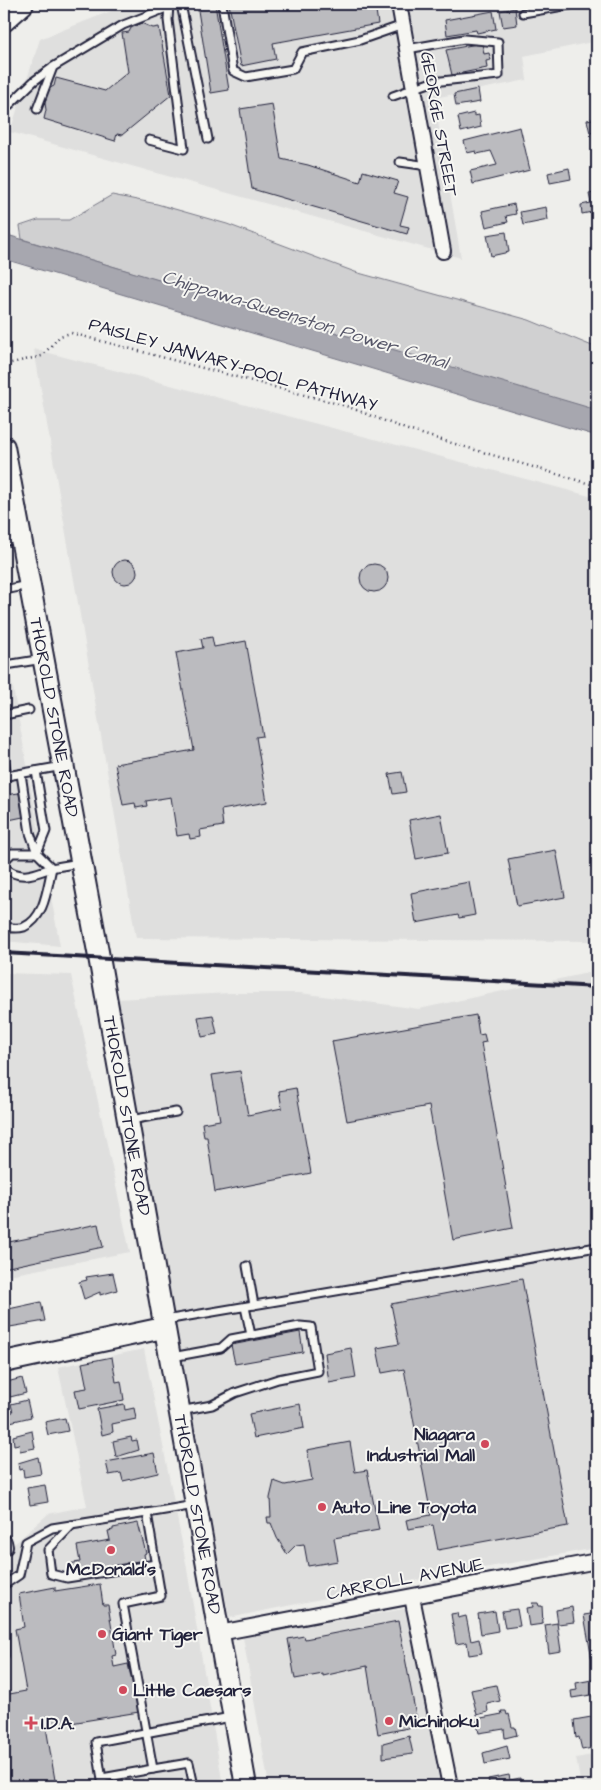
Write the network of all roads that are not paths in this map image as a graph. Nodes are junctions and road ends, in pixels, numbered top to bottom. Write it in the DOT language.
graph roads {
  1 [pos="23,4"];
  2 [pos="181,4"];
  3 [pos="222,4"];
  4 [pos="399,4"];
  5 [pos="575,4"];
  6 [pos="556,5"];
  7 [pos="169,6"];
  8 [pos="523,13"];
  9 [pos="4,20"];
  10 [pos="403,25"];
  11 [pos="407,49"];
  12 [pos="53,67"];
  13 [pos="414,87"];
  14 [pos="393,96"];
  15 [pos="37,109"];
  16 [pos="4,110"];
  17 [pos="208,139"];
  18 [pos="148,140"];
  19 [pos="400,162"];
  20 [pos="428,166"];
  21 [pos="443,251"];
  22 [pos="4,447"];
  23 [pos="12,540"];
  24 [pos="30,585"];
  25 [pos="4,589"];
  26 [pos="4,653"];
  27 [pos="43,659"];
  28 [pos="29,710"];
  29 [pos="4,715"];
  30 [pos="4,758"];
  31 [pos="63,766"];
  32 [pos="36,771"];
  33 [pos="21,774"];
  34 [pos="37,853"];
  35 [pos="4,861"];
  36 [pos="81,863"];
  37 [pos="4,867"];
  38 [pos="52,868"];
  39 [pos="4,928"];
  40 [pos="176,1112"];
  41 [pos="128,1120"];
  42 [pos="597,1247"];
  43 [pos="247,1266"];
  44 [pos="254,1306"];
  45 [pos="245,1307"];
  46 [pos="163,1324"];
  47 [pos="251,1336"];
  48 [pos="169,1357"];
  49 [pos="4,1362"];
  50 [pos="179,1412"];
  51 [pos="196,1504"];
  52 [pos="147,1513"];
  53 [pos="73,1525"];
  54 [pos="597,1561"];
  55 [pos="156,1564"];
  56 [pos="4,1585"];
  57 [pos="412,1597"];
  58 [pos="219,1633"];
  59 [pos="4,1639"];
  60 [pos="4,1656"];
  61 [pos="234,1716"];
  62 [pos="147,1732"];
  63 [pos="153,1769"];
  64 [pos="103,1782"];
  65 [pos="194,1786"];
  66 [pos="246,1786"];
  67 [pos="450,1786"];
  1 -- 9 [label="main road"];
  2 -- 17 [label="lane"];
  3 -- 10 [label="lane"];
  4 -- 10 [label="street, GEORGE STREET"];
  5 -- 6 [label="lane"];
  6 -- 8 [label="lane"];
  7 -- 12 [label="lane"];
  7 -- 18 [label="lane"];
  10 -- 11 [label="street, GEORGE STREET"];
  11 -- 13 [label="street, GEORGE STREET"];
  11 -- 13 [label="lane"];
  12 -- 15 [label="lane"];
  12 -- 16 [label="lane"];
  13 -- 14 [label="lane"];
  13 -- 20 [label="street, GEORGE STREET"];
  19 -- 20 [label="lane"];
  20 -- 21 [label="street, GEORGE STREET"];
  22 -- 23 [label="main road, THOROLD STONE ROAD"];
  23 -- 24 [label="main road, THOROLD STONE ROAD"];
  24 -- 25 [label="lane"];
  24 -- 27 [label="main road, THOROLD STONE ROAD"];
  26 -- 27 [label="lane"];
  27 -- 31 [label="main road, THOROLD STONE ROAD"];
  28 -- 29 [label="lane"];
  30 -- 33 [label="lane"];
  31 -- 32 [label="lane"];
  31 -- 36 [label="main road, THOROLD STONE ROAD"];
  32 -- 33 [label="lane"];
  32 -- 34 [label="lane"];
  33 -- 34 [label="lane"];
  34 -- 35 [label="lane"];
  34 -- 38 [label="lane"];
  36 -- 38 [label="lane"];
  36 -- 41 [label="main road, THOROLD STONE ROAD"];
  37 -- 38 [label="lane"];
  38 -- 39 [label="lane"];
  40 -- 41 [label="lane"];
  41 -- 46 [label="main road, THOROLD STONE ROAD"];
  42 -- 44 [label="lane"];
  43 -- 44 [label="lane"];
  44 -- 45 [label="lane"];
  45 -- 46 [label="lane"];
  45 -- 47 [label="lane"];
  46 -- 48 [label="main road, THOROLD STONE ROAD"];
  46 -- 49 [label="main road"];
  47 -- 48 [label="lane"];
  47 -- 50 [label="lane"];
  48 -- 50 [label="main road, THOROLD STONE ROAD"];
  50 -- 51 [label="main road, THOROLD STONE ROAD"];
  51 -- 52 [label="lane"];
  51 -- 58 [label="main road, THOROLD STONE ROAD"];
  52 -- 53 [label="lane"];
  52 -- 55 [label="lane"];
  53 -- 55 [label="lane"];
  53 -- 56 [label="lane"];
  54 -- 57 [label="street, CARROLL AVENUE"];
  55 -- 62 [label="lane"];
  57 -- 58 [label="street, CARROLL AVENUE"];
  57 -- 67 [label="street"];
  58 -- 61 [label="main road, THOROLD STONE ROAD"];
  59 -- 60 [label="lane"];
  61 -- 62 [label="lane"];
  61 -- 66 [label="main road, THOROLD STONE ROAD"];
  62 -- 63 [label="lane"];
  62 -- 64 [label="lane"];
  63 -- 64 [label="lane"];
  63 -- 65 [label="lane"];
}
